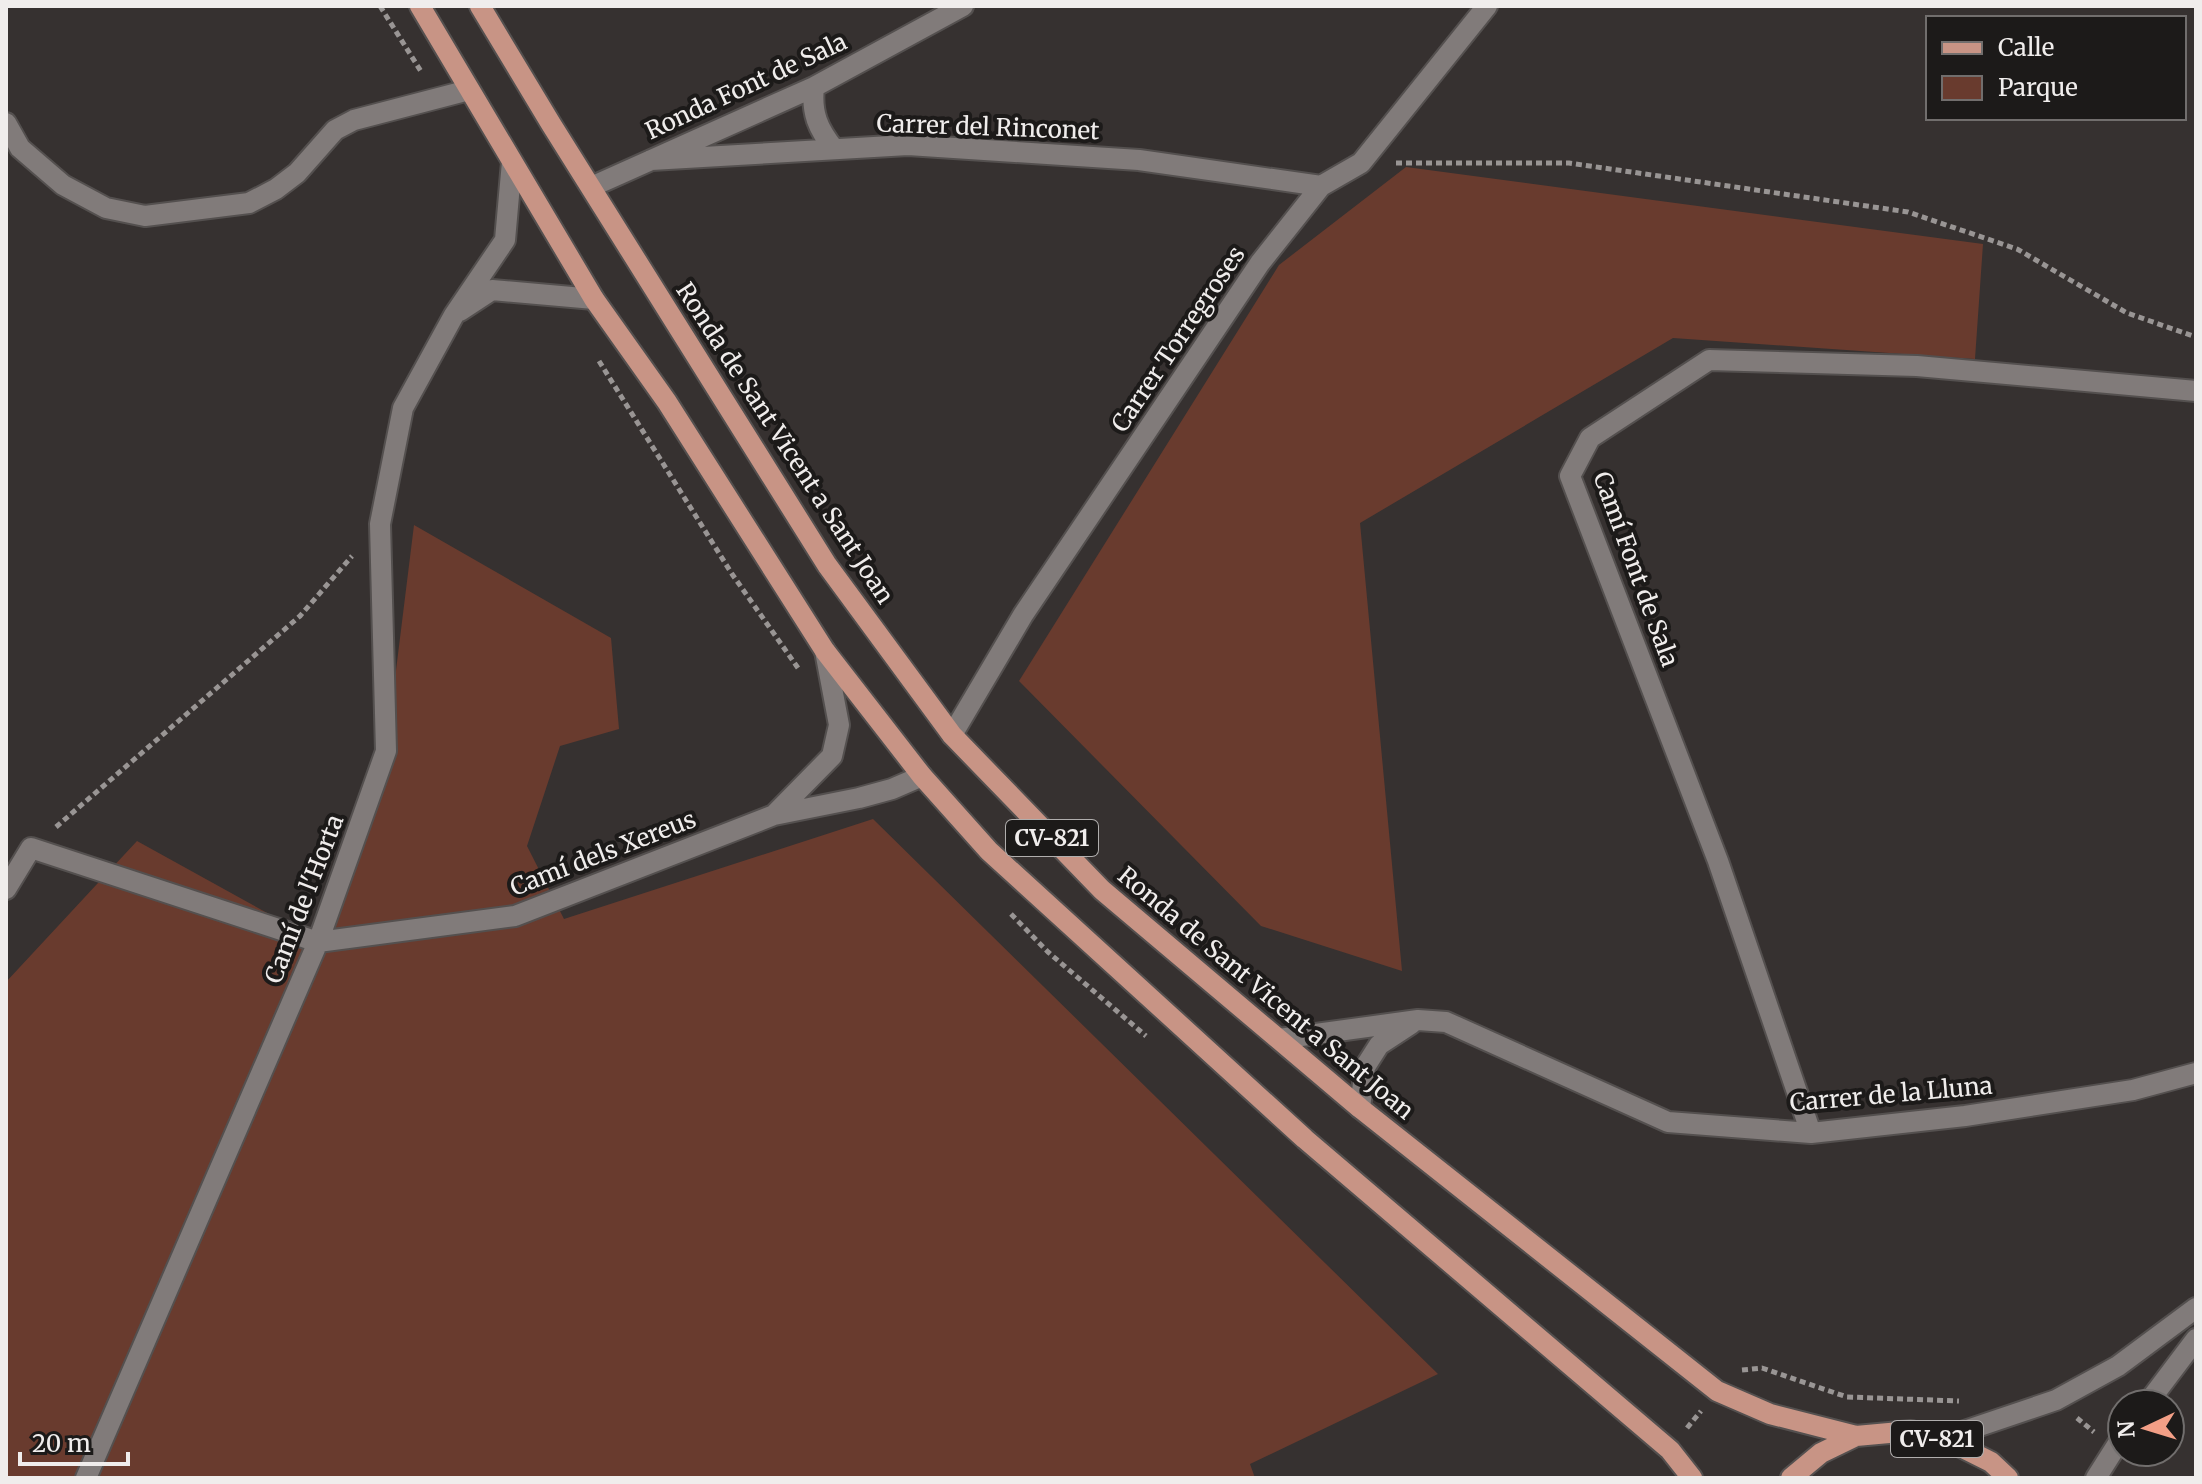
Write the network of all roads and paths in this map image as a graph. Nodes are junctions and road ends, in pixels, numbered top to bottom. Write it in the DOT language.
graph roads {
  1 [pos="420,6"];
  2 [pos="480,6"];
  3 [pos="963,6"];
  4 [pos="1487,6"];
  5 [pos="814,87"];
  6 [pos="469,90"];
  7 [pos="6,123"];
  8 [pos="834,149"];
  9 [pos="651,160"];
  10 [pos="512,162"];
  11 [pos="1361,163"];
  12 [pos="1321,186"];
  13 [pos="591,187"];
  14 [pos="594,299"];
  15 [pos="454,315"];
  16 [pos="2196,337"];
  17 [pos="2196,391"];
  18 [pos="380,524"];
  19 [pos="825,651"];
  20 [pos="952,735"];
  21 [pos="922,776"];
  22 [pos="774,815"];
  23 [pos="31,848"];
  24 [pos="6,889"];
  25 [pos="318,942"];
  26 [pos="1418,1020"];
  27 [pos="1279,1039"];
  28 [pos="2196,1073"];
  29 [pos="1360,1108"];
  30 [pos="1811,1133"];
  31 [pos="2196,1308"];
  32 [pos="2196,1339"];
  33 [pos="2159,1388"];
  34 [pos="1717,1391"];
  35 [pos="2056,1400"];
  36 [pos="1960,1401"];
  37 [pos="2106,1435"];
  38 [pos="1856,1436"];
  39 [pos="1938,1440"];
  40 [pos="1670,1450"];
  41 [pos="86,1478"];
  42 [pos="1692,1478"];
  43 [pos="1791,1478"];
  44 [pos="2008,1478"];
  1 -- 6 [label="main road, CV-821"];
  2 -- 13 [label="main road, Ronda de Sant Vicent a Sant Joan / CV-821"];
  3 -- 5 [label="street, Ronda Font de Sala"];
  4 -- 11 [label="street, Carrer Torregroses"];
  5 -- 8 [label="street"];
  5 -- 9 [label="street, Ronda Font de Sala"];
  6 -- 7 [label="street"];
  6 -- 10 [label="main road, CV-821"];
  8 -- 9 [label="street, Carrer del Rinconet"];
  8 -- 12 [label="street, Carrer del Rinconet"];
  9 -- 13 [label="street, Ronda Font de Sala"];
  10 -- 14 [label="main road, CV-821"];
  10 -- 15 [label="street, Camí de l'Horta"];
  11 -- 12 [label="street, Carrer Torregroses"];
  11 -- 16 [label="path"];
  12 -- 20 [label="street, Carrer Torregroses"];
  13 -- 20 [label="main road, Ronda de Sant Vicent a Sant Joan / CV-821"];
  14 -- 15 [label="street"];
  14 -- 19 [label="main road, CV-821"];
  15 -- 18 [label="street, Camí de l'Horta"];
  17 -- 30 [label="street, Camí Font de Sala"];
  18 -- 23 [label="path"];
  18 -- 25 [label="street, Camí de l'Horta"];
  19 -- 21 [label="main road, CV-821"];
  19 -- 22 [label="street"];
  20 -- 27 [label="main road, Ronda de Sant Vicent a Sant Joan / CV-821"];
  21 -- 22 [label="street"];
  21 -- 40 [label="main road, CV-821"];
  22 -- 25 [label="street, Camí dels Xereus"];
  23 -- 24 [label="street"];
  23 -- 25 [label="street, Camí dels Xereus"];
  25 -- 41 [label="street, Camí de l'Horta"];
  26 -- 27 [label="street, Carrer de la Lluna"];
  26 -- 29 [label="street"];
  26 -- 30 [label="street, Carrer de la Lluna"];
  27 -- 29 [label="main road, Ronda de Sant Vicent a Sant Joan / CV-821"];
  28 -- 30 [label="street, Carrer de la Lluna"];
  29 -- 34 [label="main road, Ronda de Sant Vicent a Sant Joan / CV-821"];
  31 -- 35 [label="street"];
  32 -- 33 [label="street"];
  34 -- 36 [label="path"];
  34 -- 38 [label="main road, Ronda de Sant Vicent a Sant Joan / CV-821"];
  34 -- 40 [label="path"];
  35 -- 37 [label="path"];
  35 -- 39 [label="street"];
  38 -- 39 [label="main road, CV-821"];
  38 -- 43 [label="main road, CV-821"];
  39 -- 44 [label="main road, CV-821"];
  40 -- 42 [label="main road, CV-821"];
}
